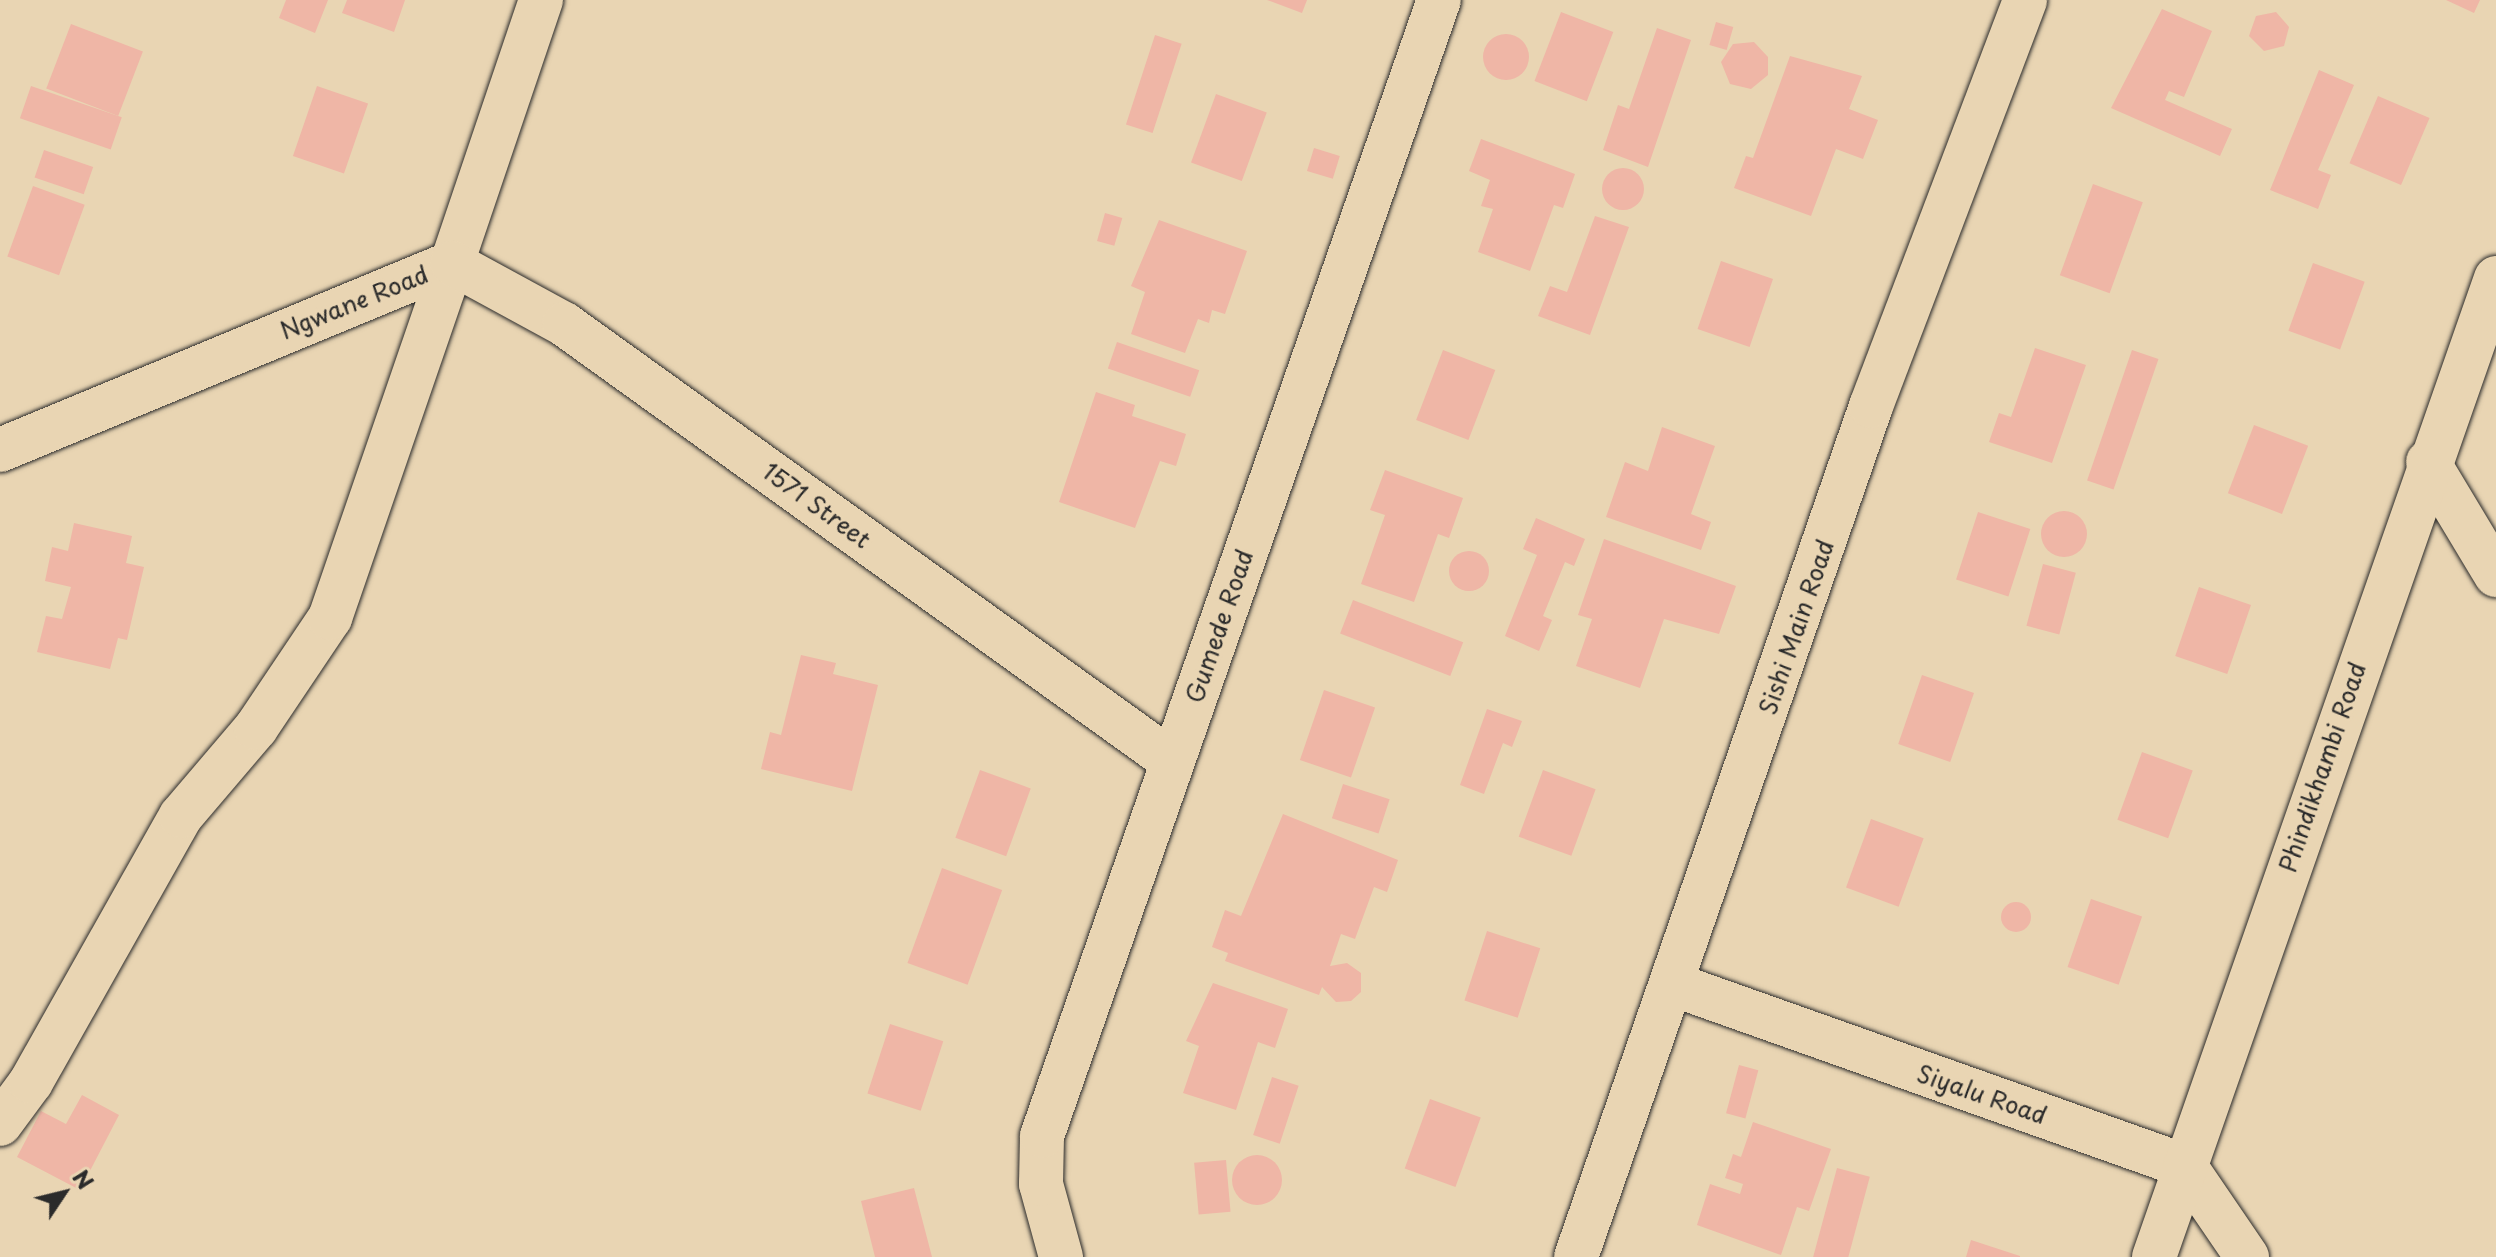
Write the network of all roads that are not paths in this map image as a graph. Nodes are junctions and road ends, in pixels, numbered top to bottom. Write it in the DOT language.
graph roads {
  1 [pos="541,0"];
  2 [pos="1439,0"];
  3 [pos="2025,0"];
  4 [pos="452,263"];
  5 [pos="2496,278"];
  6 [pos="0,450"];
  7 [pos="2428,462"];
  8 [pos="2496,575"];
  9 [pos="1172,761"];
  10 [pos="1675,985"];
  11 [pos="0,1124"];
  12 [pos="2185,1166"];
  13 [pos="1061,1257"];
  14 [pos="1576,1257"];
  15 [pos="2154,1257"];
  16 [pos="2247,1257"];
  1 -- 4 [label="street, Ngwane Road"];
  2 -- 9 [label="street, Gumede Road"];
  3 -- 10 [label="street, Sishi Main Road"];
  4 -- 6 [label="street, Ngwane Road"];
  4 -- 9 [label="street, 1571 Street"];
  4 -- 11 [label="street"];
  5 -- 7 [label="street, Phindikhambi Road"];
  7 -- 8 [label="street"];
  7 -- 12 [label="street, Phindikhambi Road"];
  9 -- 13 [label="street, Gumede Road"];
  10 -- 12 [label="street, Siyalu Road"];
  10 -- 14 [label="street, Sishi Main Road"];
  12 -- 15 [label="street, Phindikhambi Road"];
  12 -- 16 [label="street"];
}
